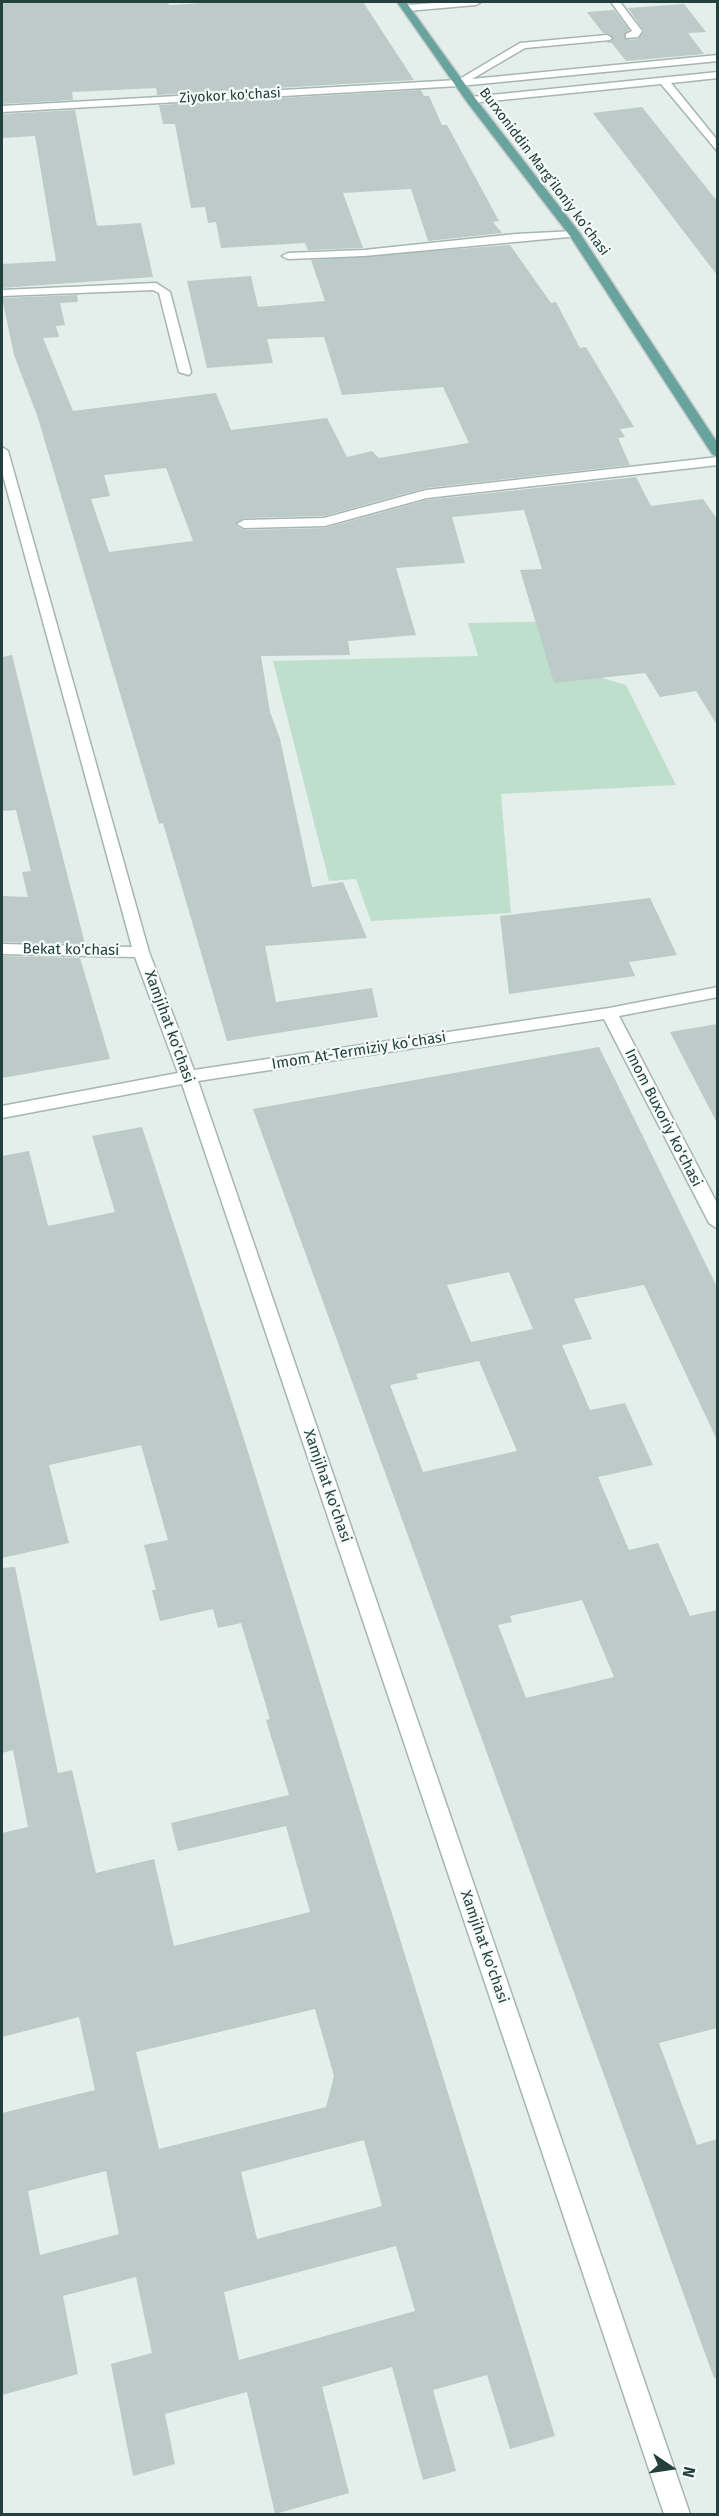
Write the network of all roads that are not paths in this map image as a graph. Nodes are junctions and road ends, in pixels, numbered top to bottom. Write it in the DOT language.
graph roads {
  1 [pos="476,2"];
  2 [pos="615,2"];
  3 [pos="405,5"];
  4 [pos="629,36"];
  5 [pos="607,38"];
  6 [pos="717,58"];
  7 [pos="717,75"];
  8 [pos="663,80"];
  9 [pos="459,83"];
  10 [pos="471,99"];
  11 [pos="2,109"];
  12 [pos="717,149"];
  13 [pos="575,234"];
  14 [pos="288,256"];
  15 [pos="2,293"];
  16 [pos="185,372"];
  17 [pos="2,451"];
  18 [pos="717,454"];
  19 [pos="717,461"];
  20 [pos="244,524"];
  21 [pos="2,949"];
  22 [pos="141,952"];
  23 [pos="717,992"];
  24 [pos="609,1013"];
  25 [pos="188,1077"];
  26 [pos="2,1112"];
  27 [pos="717,1223"];
  28 [pos="677,2514"];
  1 -- 3 [label="street"];
  2 -- 4 [label="street"];
  3 -- 9 [label="main road, Burxoniddin Marg’iloniy ko’chasi"];
  5 -- 9 [label="street"];
  6 -- 9 [label="street, Ziyokor ko'chasi"];
  7 -- 8 [label="street"];
  8 -- 10 [label="street"];
  8 -- 12 [label="street"];
  9 -- 10 [label="main road, Burxoniddin Marg’iloniy ko’chasi"];
  9 -- 11 [label="street, Ziyokor ko'chasi"];
  10 -- 13 [label="main road, Burxoniddin Marg’iloniy ko’chasi"];
  13 -- 14 [label="street"];
  13 -- 18 [label="main road, Burxoniddin Marg’iloniy ko’chasi"];
  15 -- 16 [label="street"];
  17 -- 22 [label="street, Xamjihat ko'chasi"];
  19 -- 20 [label="street"];
  21 -- 22 [label="street, Bekat ko'chasi"];
  22 -- 25 [label="street, Xamjihat ko'chasi"];
  23 -- 24 [label="street, Imom At-Termiziy koʻchasi"];
  24 -- 25 [label="street, Imom At-Termiziy koʻchasi"];
  24 -- 27 [label="street, Imom Buxoriy ko'chasi"];
  25 -- 26 [label="street, Imom At-Termiziy koʻchasi"];
  25 -- 28 [label="street, Xamjihat ko'chasi"];
}
